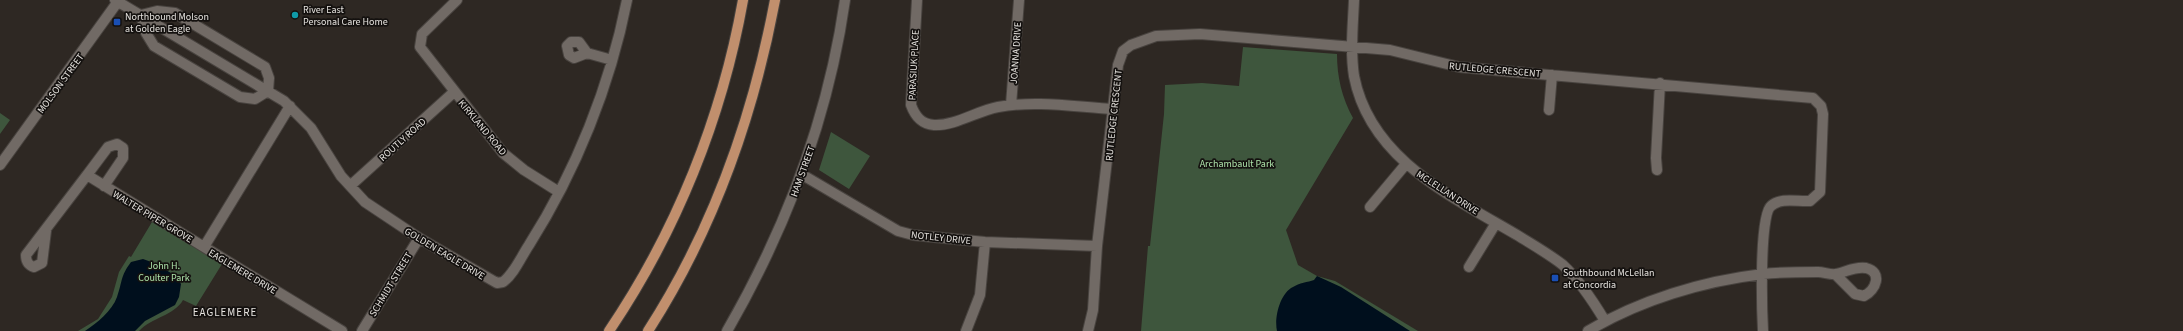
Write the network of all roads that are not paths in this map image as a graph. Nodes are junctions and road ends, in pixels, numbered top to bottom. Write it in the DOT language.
graph roads {
  1 [pos="457,0"];
  2 [pos="627,0"];
  3 [pos="743,0"];
  4 [pos="776,0"];
  5 [pos="844,0"];
  6 [pos="917,0"];
  7 [pos="1019,0"];
  8 [pos="1354,0"];
  9 [pos="118,1"];
  10 [pos="141,15"];
  11 [pos="1352,47"];
  12 [pos="587,53"];
  13 [pos="612,60"];
  14 [pos="1552,75"];
  15 [pos="1660,83"];
  16 [pos="268,91"];
  17 [pos="454,92"];
  18 [pos="1011,105"];
  19 [pos="290,106"];
  20 [pos="1114,110"];
  21 [pos="1549,110"];
  22 [pos="1406,164"];
  23 [pos="0,165"];
  24 [pos="1658,170"];
  25 [pos="801,174"];
  26 [pos="87,175"];
  27 [pos="104,186"];
  28 [pos="350,186"];
  29 [pos="559,192"];
  30 [pos="1370,207"];
  31 [pos="1496,223"];
  32 [pos="46,231"];
  33 [pos="419,238"];
  34 [pos="985,242"];
  35 [pos="1097,246"];
  36 [pos="204,247"];
  37 [pos="1469,267"];
  38 [pos="1762,274"];
  39 [pos="1835,274"];
  40 [pos="1605,321"];
  41 [pos="342,331"];
  42 [pos="362,331"];
  43 [pos="609,331"];
  44 [pos="648,331"];
  45 [pos="727,331"];
  46 [pos="966,331"];
  47 [pos="1088,331"];
  48 [pos="1588,331"];
  49 [pos="1763,331"];
  1 -- 17 [label="street, KIRKLAND ROAD"];
  2 -- 13 [label="street, GOLDEN EAGLE DRIVE"];
  3 -- 43 [label="main road"];
  4 -- 44 [label="main road"];
  5 -- 25 [label="street, HAM STREET"];
  6 -- 18 [label="street, PARASIUK PLACE"];
  7 -- 18 [label="street, JOANNA DRIVE"];
  8 -- 11 [label="street, MCLELLAN DRIVE"];
  9 -- 10 [label="street, GOLDEN EAGLE DRIVE"];
  9 -- 23 [label="street, MOLSON STREET"];
  10 -- 16 [label="street, GOLDEN EAGLE DRIVE"];
  10 -- 16 [label="street"];
  10 -- 16 [label="street"];
  11 -- 14 [label="street, RUTLEDGE CRESCENT"];
  11 -- 20 [label="street, RUTLEDGE CRESCENT"];
  11 -- 22 [label="street, MCLELLAN DRIVE"];
  12 -- 13 [label="street"];
  13 -- 29 [label="street, GOLDEN EAGLE DRIVE"];
  14 -- 15 [label="street, RUTLEDGE CRESCENT"];
  14 -- 21 [label="street"];
  15 -- 24 [label="street"];
  15 -- 38 [label="street, RUTLEDGE CRESCENT"];
  16 -- 19 [label="street, GOLDEN EAGLE DRIVE"];
  17 -- 28 [label="street, ROUTLY ROAD"];
  17 -- 29 [label="street, KIRKLAND ROAD"];
  18 -- 20 [label="street, PARASIUK PLACE"];
  19 -- 28 [label="street, GOLDEN EAGLE DRIVE"];
  19 -- 36 [label="street, EAGLEMERE DRIVE"];
  20 -- 35 [label="street, RUTLEDGE CRESCENT"];
  22 -- 30 [label="street"];
  22 -- 31 [label="street, MCLELLAN DRIVE"];
  25 -- 34 [label="street, NOTLEY DRIVE"];
  25 -- 45 [label="street, HAM STREET"];
  26 -- 27 [label="street, WALTER PIPER GROVE"];
  26 -- 27 [label="street, WALTER PIPER GROVE"];
  26 -- 32 [label="street, WALTER PIPER GROVE"];
  27 -- 36 [label="street, WALTER PIPER GROVE"];
  28 -- 33 [label="street, GOLDEN EAGLE DRIVE"];
  29 -- 33 [label="street, GOLDEN EAGLE DRIVE"];
  31 -- 37 [label="street"];
  31 -- 40 [label="street, MCLELLAN DRIVE"];
  33 -- 42 [label="street, SCHMIDT STREET"];
  34 -- 35 [label="street, NOTLEY DRIVE"];
  34 -- 46 [label="street"];
  35 -- 47 [label="street, RUTLEDGE CRESCENT"];
  36 -- 41 [label="street, EAGLEMERE DRIVE"];
  38 -- 39 [label="street"];
  38 -- 40 [label="street"];
  38 -- 49 [label="street"];
  40 -- 48 [label="street"];
}
